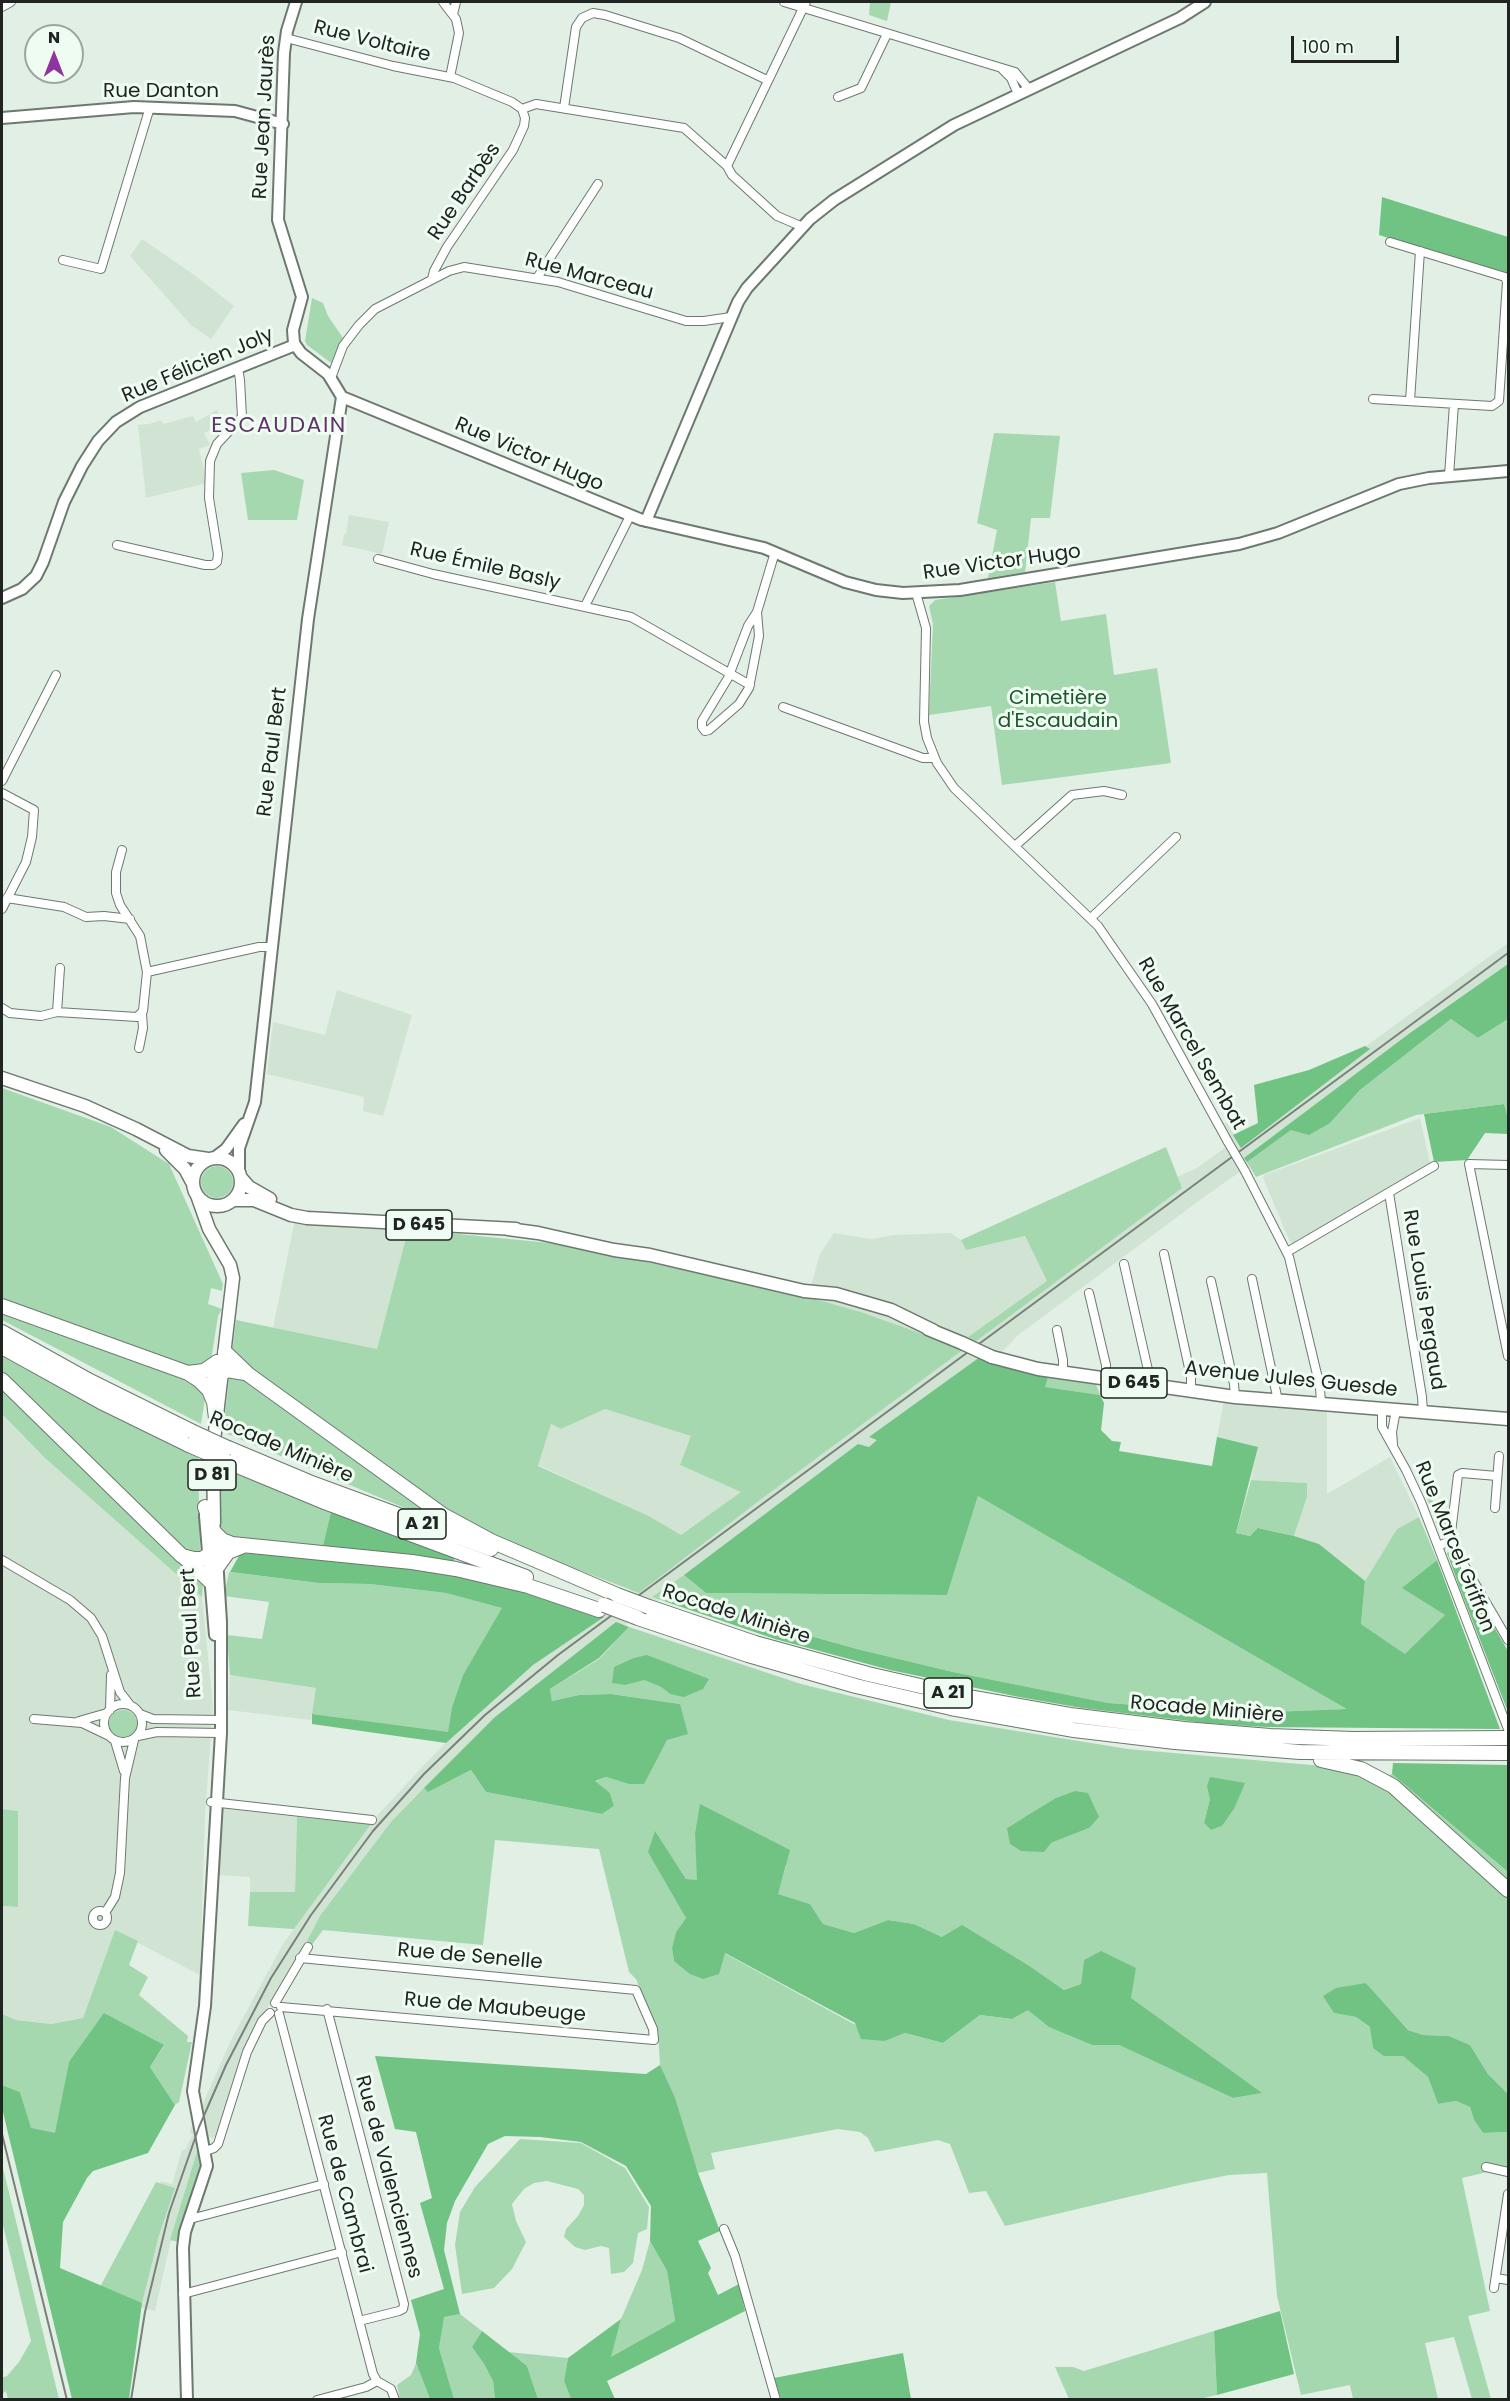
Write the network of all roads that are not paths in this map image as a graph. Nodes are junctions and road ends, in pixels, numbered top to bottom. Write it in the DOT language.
graph roads {
  1 [pos="11,2"];
  2 [pos="296,2"];
  3 [pos="443,2"];
  4 [pos="456,2"];
  5 [pos="784,2"];
  6 [pos="1205,2"];
  7 [pos="805,4"];
  8 [pos="2,7"];
  9 [pos="453,14"];
  10 [pos="887,34"];
  11 [pos="286,38"];
  12 [pos="1001,69"];
  13 [pos="450,77"];
  14 [pos="767,80"];
  15 [pos="1029,89"];
  16 [pos="1018,94"];
  17 [pos="838,97"];
  18 [pos="150,107"];
  19 [pos="564,108"];
  20 [pos="522,109"];
  21 [pos="2,118"];
  22 [pos="283,124"];
  23 [pos="727,166"];
  24 [pos="598,184"];
  25 [pos="803,227"];
  26 [pos="1390,242"];
  27 [pos="1420,250"];
  28 [pos="63,260"];
  29 [pos="537,278"];
  30 [pos="432,279"];
  31 [pos="731,317"];
  32 [pos="295,345"];
  33 [pos="238,369"];
  34 [pos="331,378"];
  35 [pos="342,397"];
  36 [pos="1373,399"];
  37 [pos="1410,401"];
  38 [pos="1455,404"];
  39 [pos="1509,471"];
  40 [pos="1449,476"];
  41 [pos="630,516"];
  42 [pos="646,521"];
  43 [pos="117,545"];
  44 [pos="775,552"];
  45 [pos="378,559"];
  46 [pos="916,593"];
  47 [pos="2,598"];
  48 [pos="585,606"];
  49 [pos="757,612"];
  50 [pos="730,674"];
  51 [pos="56,675"];
  52 [pos="750,685"];
  53 [pos="783,708"];
  54 [pos="934,758"];
  55 [pos="2,782"];
  56 [pos="2,793"];
  57 [pos="1122,795"];
  58 [pos="1176,837"];
  59 [pos="1015,846"];
  60 [pos="122,850"];
  61 [pos="7,898"];
  62 [pos="2,909"];
  63 [pos="1091,918"];
  64 [pos="130,919"];
  65 [pos="271,947"];
  66 [pos="60,968"];
  67 [pos="147,972"];
  68 [pos="2,1008"];
  69 [pos="57,1012"];
  70 [pos="142,1014"];
  71 [pos="139,1048"];
  72 [pos="2,1078"];
  73 [pos="253,1112"];
  74 [pos="154,1139"];
  75 [pos="211,1158"];
  76 [pos="1509,1165"];
  77 [pos="1434,1166"];
  78 [pos="240,1175"];
  79 [pos="192,1182"];
  80 [pos="1389,1193"];
  81 [pos="198,1198"];
  82 [pos="229,1202"];
  83 [pos="331,1220"];
  84 [pos="215,1238"];
  85 [pos="1287,1252"];
  86 [pos="1164,1254"];
  87 [pos="1124,1264"];
  88 [pos="1252,1279"];
  89 [pos="1211,1281"];
  90 [pos="1089,1293"];
  91 [pos="2,1306"];
  92 [pos="1057,1330"];
  93 [pos="2,1332"];
  94 [pos="2,1347"];
  95 [pos="1509,1356"];
  96 [pos="220,1366"];
  97 [pos="1063,1372"];
  98 [pos="188,1373"];
  99 [pos="1106,1378"];
  100 [pos="2,1380"];
  101 [pos="1148,1385"];
  102 [pos="1191,1391"];
  103 [pos="212,1395"];
  104 [pos="1235,1397"];
  105 [pos="1278,1401"];
  106 [pos="1321,1404"];
  107 [pos="1382,1409"];
  108 [pos="1396,1410"];
  109 [pos="1423,1412"];
  110 [pos="216,1418"];
  111 [pos="1509,1419"];
  112 [pos="190,1438"];
  113 [pos="1393,1446"];
  114 [pos="228,1455"];
  115 [pos="1499,1456"];
  116 [pos="1497,1476"];
  117 [pos="205,1507"];
  118 [pos="1495,1508"];
  119 [pos="1450,1541"];
  120 [pos="213,1544"];
  121 [pos="244,1546"];
  122 [pos="1438,1546"];
  123 [pos="182,1556"];
  124 [pos="2,1560"];
  125 [pos="218,1566"];
  126 [pos="210,1581"];
  127 [pos="617,1595"];
  128 [pos="602,1608"];
  129 [pos="1509,1640"];
  130 [pos="111,1668"];
  131 [pos="130,1705"];
  132 [pos="108,1711"];
  133 [pos="140,1714"];
  134 [pos="34,1719"];
  135 [pos="218,1720"];
  136 [pos="75,1722"];
  137 [pos="1509,1729"];
  138 [pos="217,1733"];
  139 [pos="111,1738"];
  140 [pos="136,1738"];
  141 [pos="1504,1738"];
  142 [pos="1227,1747"];
  143 [pos="1509,1753"];
  144 [pos="125,1778"];
  145 [pos="214,1802"];
  146 [pos="372,1820"];
  147 [pos="1509,1890"];
  148 [pos="105,1913"];
  149 [pos="308,1947"];
  150 [pos="300,1958"];
  151 [pos="636,1990"];
  152 [pos="278,2008"];
  153 [pos="327,2009"];
  154 [pos="206,2151"];
  155 [pos="1486,2167"];
  156 [pos="1509,2172"];
  157 [pos="324,2184"];
  158 [pos="1509,2194"];
  159 [pos="190,2219"];
  160 [pos="724,2229"];
  161 [pos="342,2252"];
  162 [pos="1496,2278"];
  163 [pos="1509,2280"];
  164 [pos="1494,2288"];
  165 [pos="183,2294"];
  166 [pos="359,2321"];
  167 [pos="377,2381"];
  168 [pos="187,2400"];
  169 [pos="317,2400"];
  170 [pos="395,2400"];
  171 [pos="776,2400"];
  1 -- 8 [label="street"];
  2 -- 11 [label="street, Rue Jean Jaurès"];
  3 -- 9 [label="street"];
  4 -- 9 [label="street"];
  5 -- 7 [label="street"];
  6 -- 15 [label="street"];
  7 -- 10 [label="street"];
  7 -- 14 [label="street"];
  9 -- 13 [label="street"];
  10 -- 12 [label="street"];
  10 -- 17 [label="street"];
  11 -- 13 [label="street, Rue Voltaire"];
  11 -- 22 [label="street, Rue Jean Jaurès"];
  12 -- 15 [label="street"];
  12 -- 16 [label="street"];
  13 -- 20 [label="street, Rue Voltaire"];
  14 -- 19 [label="street"];
  14 -- 23 [label="street"];
  15 -- 16 [label="street"];
  16 -- 25 [label="street"];
  18 -- 21 [label="street, Rue Danton"];
  18 -- 22 [label="street, Rue Danton"];
  18 -- 28 [label="street"];
  19 -- 20 [label="street"];
  19 -- 23 [label="street"];
  20 -- 30 [label="street, Rue Barbès"];
  22 -- 32 [label="street, Rue Jean Jaurès"];
  23 -- 25 [label="street"];
  24 -- 29 [label="street"];
  25 -- 31 [label="street"];
  26 -- 27 [label="street"];
  27 -- 37 [label="street"];
  27 -- 38 [label="street"];
  29 -- 30 [label="street, Rue Marceau"];
  29 -- 31 [label="street, Rue Marceau"];
  30 -- 34 [label="street, Rue Marceau"];
  31 -- 42 [label="street"];
  32 -- 33 [label="street, Rue Félicien Joly"];
  32 -- 34 [label="street"];
  33 -- 43 [label="street"];
  33 -- 47 [label="street, Rue Félicien Joly"];
  34 -- 35 [label="street"];
  35 -- 41 [label="street, Rue Victor Hugo"];
  35 -- 65 [label="street, Rue Paul Bert"];
  36 -- 37 [label="street"];
  37 -- 38 [label="street"];
  38 -- 40 [label="street"];
  39 -- 40 [label="street, Rue Victor Hugo"];
  40 -- 46 [label="street, Rue Victor Hugo"];
  41 -- 42 [label="street, Rue Victor Hugo"];
  41 -- 48 [label="street"];
  42 -- 44 [label="street, Rue Victor Hugo"];
  44 -- 46 [label="street, Rue Victor Hugo"];
  44 -- 49 [label="street"];
  45 -- 48 [label="street, Rue Émile Basly"];
  46 -- 54 [label="street, Rue Marcel Sembat"];
  48 -- 50 [label="street, Rue Émile Basly"];
  49 -- 50 [label="street"];
  49 -- 52 [label="street"];
  50 -- 52 [label="street, Rue Émile Basly"];
  50 -- 52 [label="street"];
  51 -- 55 [label="street"];
  53 -- 54 [label="street"];
  54 -- 59 [label="street, Rue Marcel Sembat"];
  56 -- 61 [label="street"];
  57 -- 59 [label="street"];
  58 -- 63 [label="street"];
  59 -- 63 [label="street, Rue Marcel Sembat"];
  60 -- 64 [label="street"];
  61 -- 62 [label="street"];
  61 -- 64 [label="street"];
  63 -- 85 [label="street, Rue Marcel Sembat, bridge"];
  64 -- 67 [label="street"];
  65 -- 67 [label="street"];
  65 -- 73 [label="street, Rue Paul Bert"];
  66 -- 69 [label="street"];
  67 -- 70 [label="street"];
  68 -- 69 [label="street"];
  69 -- 70 [label="street"];
  70 -- 71 [label="street"];
  72 -- 74 [label="main road"];
  73 -- 75 [label="street, Rue Paul Bert"];
  73 -- 78 [label="street, Rue Paul Bert"];
  74 -- 75 [label="main road"];
  74 -- 79 [label="main road"];
  75 -- 78 [label="main road"];
  75 -- 79 [label="main road"];
  76 -- 95 [label="street"];
  77 -- 80 [label="street"];
  78 -- 82 [label="main road"];
  78 -- 83 [label="main road, Avenue Jules Guesde / D 645"];
  79 -- 81 [label="main road"];
  80 -- 85 [label="street"];
  80 -- 109 [label="street, Rue Louis Pergaud"];
  81 -- 82 [label="main road"];
  81 -- 84 [label="main road, Rue Paul Bert / D 81"];
  82 -- 83 [label="main road, Avenue Jules Guesde / D 645"];
  82 -- 84 [label="main road"];
  83 -- 97 [label="main road, Avenue Jules Guesde / D 645, bridge"];
  84 -- 96 [label="main road, Rue Paul Bert / D 81"];
  85 -- 106 [label="street, Rue Marcel Sembat"];
  86 -- 102 [label="street"];
  87 -- 101 [label="street"];
  88 -- 105 [label="street"];
  89 -- 104 [label="street"];
  90 -- 99 [label="street"];
  91 -- 98 [label="highway"];
  92 -- 97 [label="street"];
  93 -- 112 [label="highway, Rocade Minière / A 21"];
  94 -- 112 [label="highway, Rocade Minière / A 21"];
  96 -- 98 [label="highway"];
  96 -- 103 [label="main road, Rue Paul Bert / D 81"];
  96 -- 110 [label="main road, Rue Paul Bert / D 81"];
  96 -- 127 [label="highway"];
  97 -- 99 [label="main road, Avenue Jules Guesde / D 645"];
  98 -- 103 [label="highway"];
  99 -- 101 [label="main road, Avenue Jules Guesde / D 645"];
  100 -- 123 [label="highway"];
  101 -- 102 [label="main road, Avenue Jules Guesde / D 645"];
  102 -- 104 [label="main road, Avenue Jules Guesde / D 645"];
  103 -- 110 [label="highway"];
  103 -- 117 [label="main road, Rue Paul Bert / D 81"];
  104 -- 105 [label="main road, Avenue Jules Guesde / D 645"];
  105 -- 106 [label="main road, Avenue Jules Guesde / D 645"];
  106 -- 107 [label="main road, Avenue Jules Guesde / D 645"];
  107 -- 108 [label="main road, Avenue Jules Guesde / D 645"];
  107 -- 113 [label="street, Rue Marcel Griffon"];
  108 -- 109 [label="main road, Avenue Jules Guesde / D 645"];
  108 -- 113 [label="street, Rue Marcel Griffon"];
  109 -- 111 [label="main road, Avenue Jules Guesde / D 645"];
  110 -- 120 [label="main road, Rue Paul Bert / D 81"];
  112 -- 114 [label="highway, Rocade Minière / A 21, bridge"];
  113 -- 122 [label="street, Rue Marcel Griffon"];
  114 -- 127 [label="highway, Rocade Minière / A 21"];
  114 -- 128 [label="highway, Rocade Minière / A 21"];
  115 -- 116 [label="street"];
  116 -- 118 [label="street"];
  116 -- 119 [label="street"];
  117 -- 120 [label="highway"];
  117 -- 120 [label="street, Rue Paul Bert / D 81"];
  119 -- 122 [label="street"];
  119 -- 129 [label="street, Rue Marcel Griffon"];
  120 -- 121 [label="highway"];
  120 -- 123 [label="highway"];
  120 -- 125 [label="street, Rue Paul Bert / D 81"];
  120 -- 126 [label="street, Rue Paul Bert / D 81"];
  121 -- 125 [label="highway"];
  121 -- 128 [label="highway"];
  122 -- 137 [label="street, Rue Marcel Griffon"];
  123 -- 126 [label="highway"];
  124 -- 130 [label="street"];
  125 -- 135 [label="street, Rue Paul Bert / D 81"];
  126 -- 135 [label="street, Rue Paul Bert / D 81"];
  127 -- 141 [label="highway, Rocade Minière / A 21, bridge"];
  128 -- 142 [label="highway, Rocade Minière / A 21, bridge"];
  130 -- 131 [label="street"];
  130 -- 132 [label="street"];
  131 -- 132 [label="street"];
  131 -- 133 [label="street"];
  132 -- 136 [label="street"];
  132 -- 139 [label="street"];
  133 -- 135 [label="street"];
  133 -- 140 [label="street"];
  134 -- 136 [label="street"];
  135 -- 138 [label="street, Rue Paul Bert / D 81"];
  136 -- 139 [label="street"];
  138 -- 140 [label="street"];
  138 -- 145 [label="street, Rue Paul Bert / D 81"];
  139 -- 140 [label="street"];
  139 -- 144 [label="street"];
  140 -- 144 [label="street"];
  142 -- 143 [label="highway, Rocade Minière / A 21"];
  142 -- 147 [label="highway"];
  144 -- 148 [label="street"];
  145 -- 146 [label="street"];
  145 -- 154 [label="street, Rue Paul Bert / D 81"];
  149 -- 150 [label="street"];
  150 -- 151 [label="street, Rue de Senelle"];
  150 -- 152 [label="street"];
  151 -- 153 [label="street, Rue de Maubeuge"];
  152 -- 153 [label="street, Rue de Maubeuge"];
  152 -- 154 [label="street"];
  152 -- 157 [label="street, Rue de Cambrai"];
  153 -- 166 [label="street, Rue de Valenciennes"];
  154 -- 159 [label="street, Rue Paul Bert / D 81"];
  155 -- 156 [label="street"];
  157 -- 159 [label="street"];
  157 -- 161 [label="street, Rue de Cambrai"];
  158 -- 162 [label="street"];
  159 -- 165 [label="street, Rue Paul Bert / D 81"];
  160 -- 171 [label="street"];
  161 -- 165 [label="street"];
  161 -- 166 [label="street, Rue de Cambrai"];
  162 -- 163 [label="street"];
  162 -- 164 [label="street"];
  165 -- 168 [label="street, Rue Paul Bert / D 81"];
  166 -- 167 [label="street, Rue de Cambrai"];
  167 -- 169 [label="street"];
  167 -- 170 [label="street"];
}
